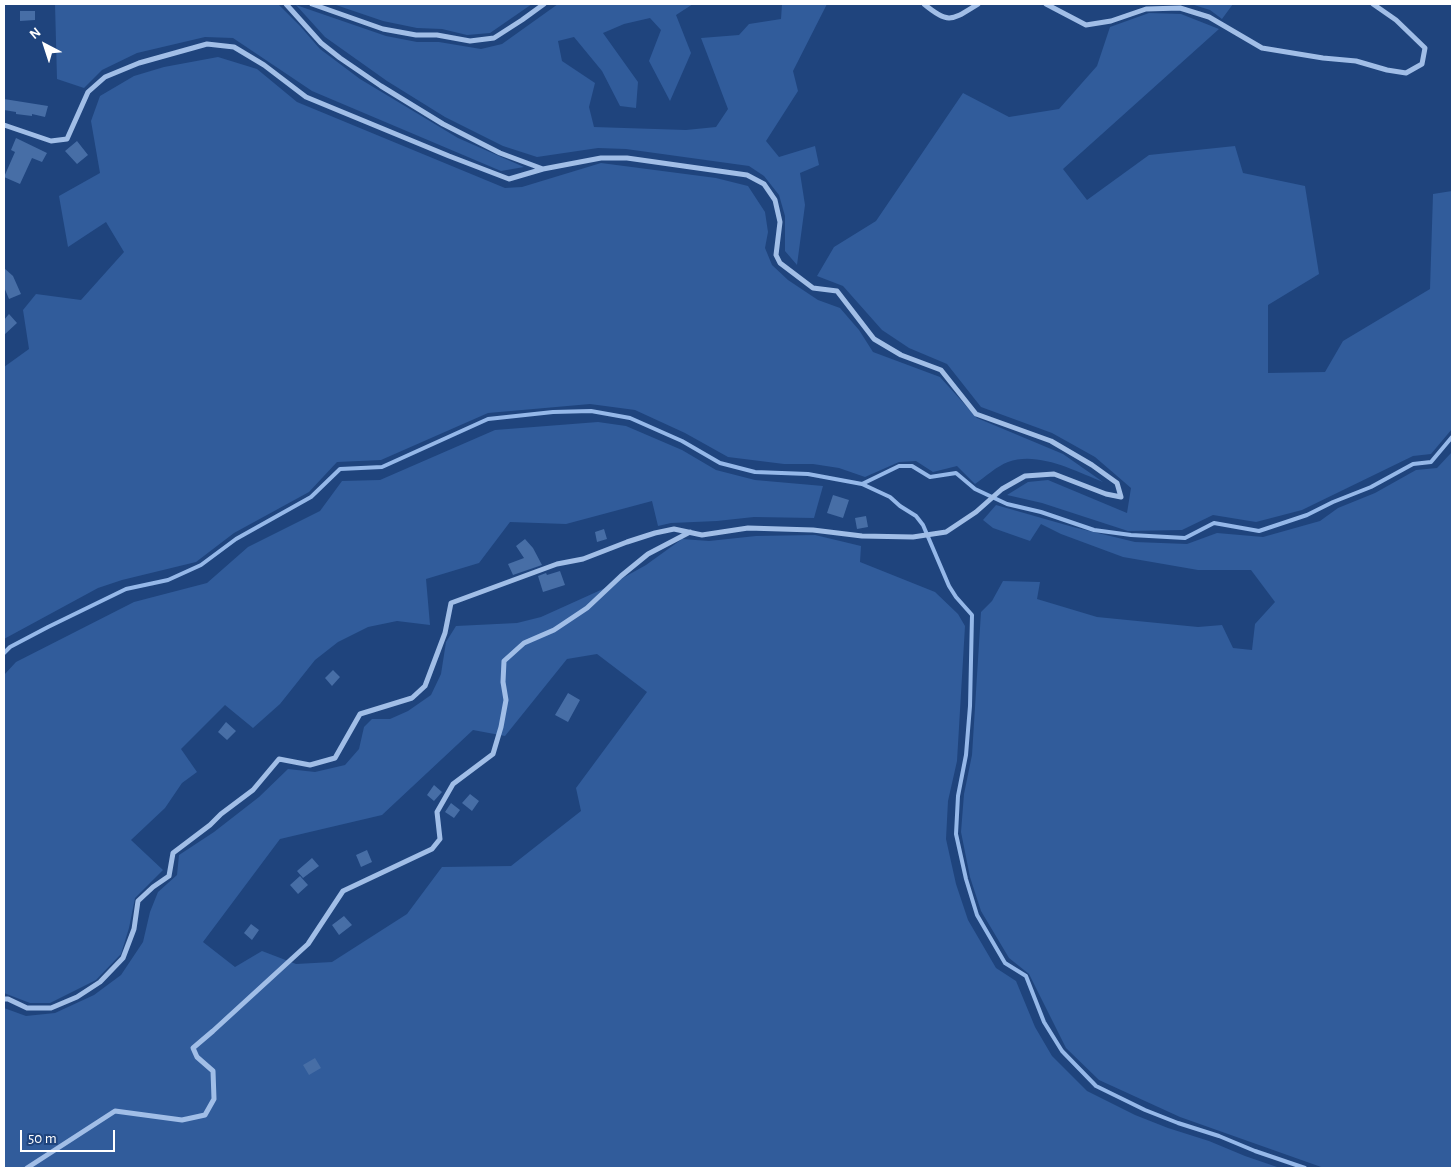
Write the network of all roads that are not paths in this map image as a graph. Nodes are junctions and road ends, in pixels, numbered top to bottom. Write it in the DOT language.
graph roads {
  1 [pos="286,4"];
  2 [pos="312,4"];
  3 [pos="544,4"];
  4 [pos="924,4"];
  5 [pos="978,4"];
  6 [pos="1046,4"];
  7 [pos="1373,4"];
  8 [pos="4,125"];
  9 [pos="543,169"];
  10 [pos="690,532"];
  11 [pos="4,998"];
  12 [pos="26,1168"];
  1 -- 9 [label="street"];
  2 -- 3 [label="street"];
  4 -- 5 [label="street"];
  6 -- 7 [label="street"];
  8 -- 9 [label="street"];
  9 -- 10 [label="street"];
  10 -- 11 [label="street"];
  10 -- 12 [label="street"];
}
